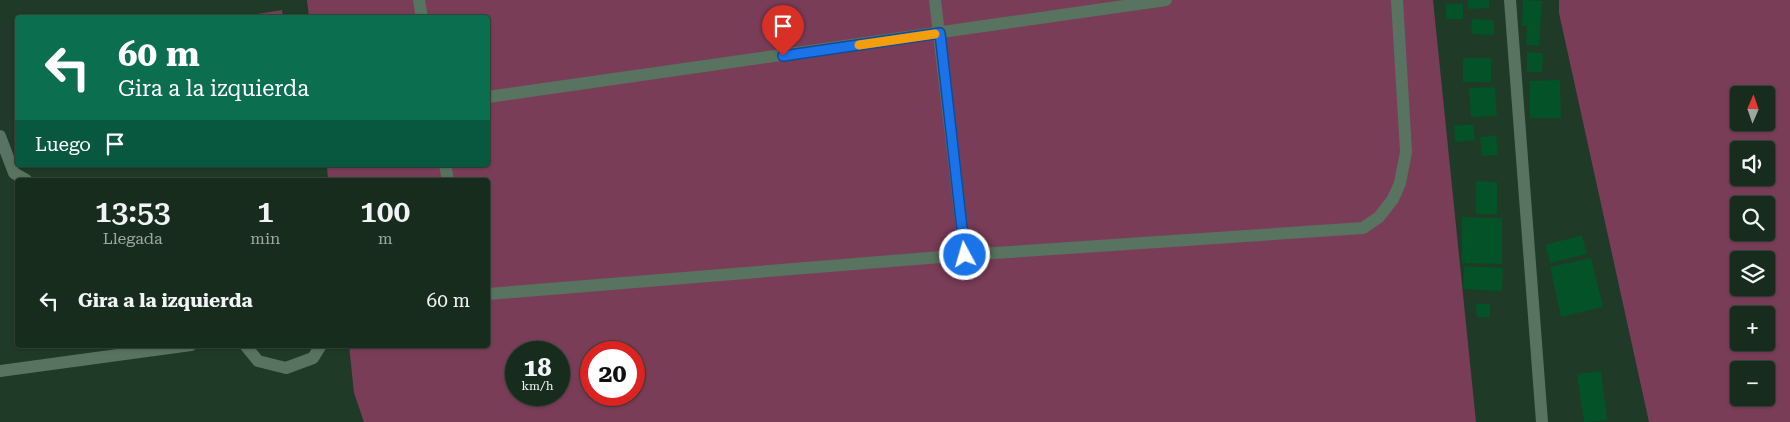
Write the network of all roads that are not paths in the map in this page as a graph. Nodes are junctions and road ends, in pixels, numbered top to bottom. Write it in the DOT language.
graph roads {
  1 [pos="419,0"];
  2 [pos="936,0"];
  3 [pos="1166,0"];
  4 [pos="1397,0"];
  5 [pos="1510,0"];
  6 [pos="422,15"];
  7 [pos="940,33"];
  8 [pos="490,97"];
  9 [pos="0,136"];
  10 [pos="23,178"];
  11 [pos="965,255"];
  12 [pos="490,294"];
  13 [pos="170,348"];
  14 [pos="247,348"];
  15 [pos="319,348"];
  16 [pos="0,371"];
  17 [pos="1542,422"];
  1 -- 6 [label="street"];
  2 -- 7 [label="street"];
  3 -- 7 [label="street"];
  4 -- 11 [label="street"];
  5 -- 17 [label="street"];
  7 -- 8 [label="street"];
  7 -- 11 [label="street"];
  9 -- 10 [label="street"];
  11 -- 12 [label="street"];
  13 -- 16 [label="street"];
  14 -- 15 [label="street"];
}
